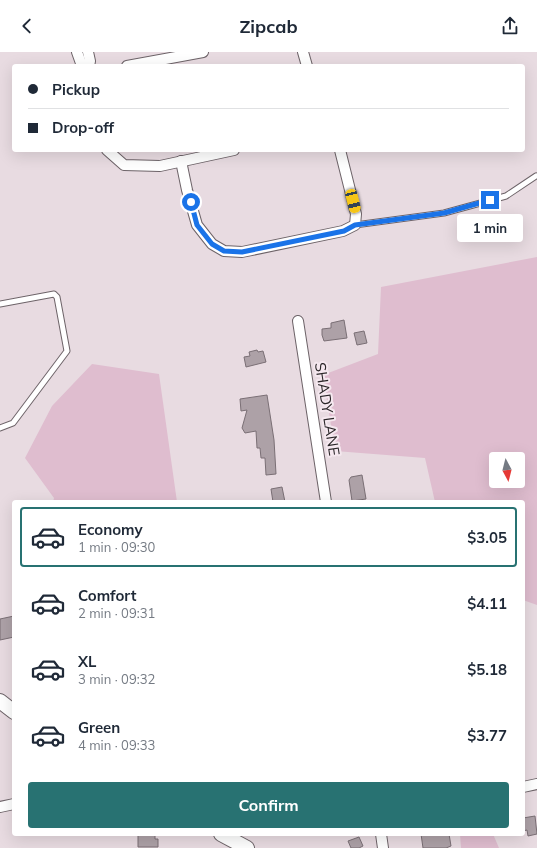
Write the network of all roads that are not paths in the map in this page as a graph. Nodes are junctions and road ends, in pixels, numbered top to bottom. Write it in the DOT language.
graph roads {
  1 [pos="77,52"];
  2 [pos="88,52"];
  3 [pos="203,52"];
  4 [pos="303,52"];
  5 [pos="81,64"];
  6 [pos="89,64"];
  7 [pos="138,64"];
  8 [pos="306,64"];
  9 [pos="109,152"];
  10 [pos="224,152"];
  11 [pos="340,152"];
  12 [pos="181,161"];
  13 [pos="536,176"];
  14 [pos="355,225"];
  15 [pos="0,304"];
  16 [pos="298,321"];
  17 [pos="0,428"];
  18 [pos="326,500"];
  19 [pos="0,701"];
  20 [pos="12,710"];
  21 [pos="537,784"];
  22 [pos="525,787"];
  23 [pos="12,804"];
  24 [pos="0,807"];
  25 [pos="225,836"];
  26 [pos="381,836"];
  27 [pos="247,848"];
  28 [pos="384,848"];
  1 -- 5 [label="street"];
  2 -- 6 [label="street"];
  3 -- 7 [label="street"];
  4 -- 8 [label="street"];
  9 -- 12 [label="street"];
  10 -- 12 [label="street"];
  11 -- 14 [label="street"];
  12 -- 14 [label="street"];
  13 -- 14 [label="lane"];
  15 -- 17 [label="lane"];
  16 -- 18 [label="street, SHADY LANE"];
  19 -- 20 [label="street"];
  21 -- 22 [label="street"];
  23 -- 24 [label="street"];
  25 -- 27 [label="street"];
  26 -- 28 [label="street"];
}
